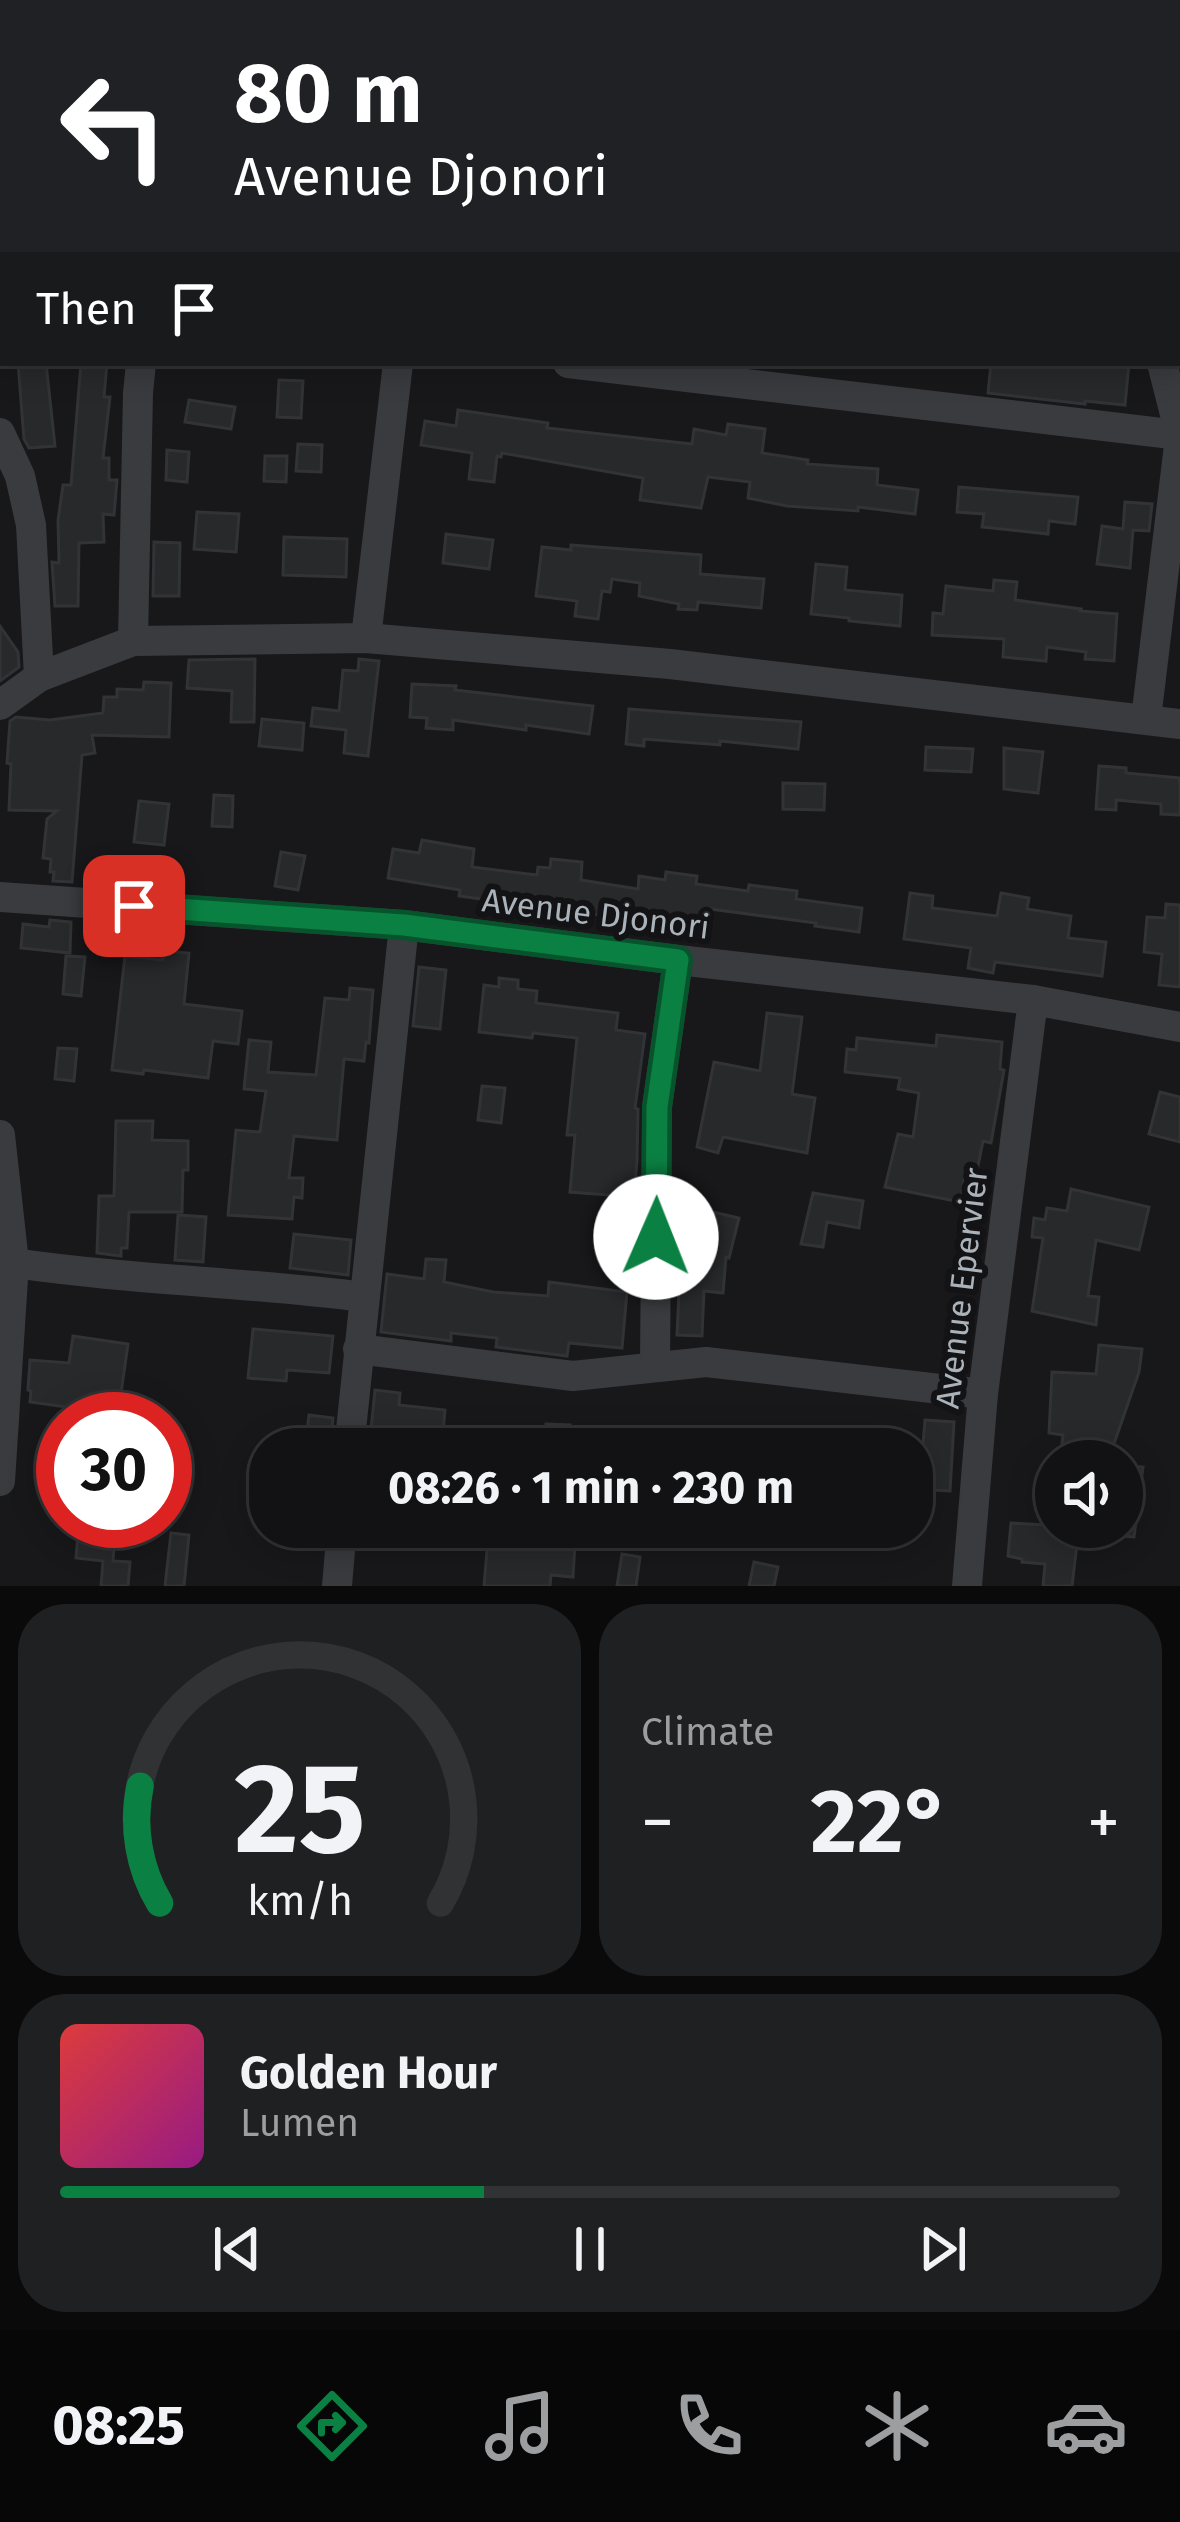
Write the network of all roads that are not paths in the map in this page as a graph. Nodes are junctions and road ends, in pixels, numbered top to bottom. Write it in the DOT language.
graph roads {
  1 [pos="141,366"];
  2 [pos="398,366"];
  3 [pos="594,366"];
  4 [pos="1163,366"];
  5 [pos="0,434"];
  6 [pos="1180,435"];
  7 [pos="366,638"];
  8 [pos="133,641"];
  9 [pos="39,677"];
  10 [pos="0,705"];
  11 [pos="1146,719"];
  12 [pos="1180,724"];
  13 [pos="0,897"];
  14 [pos="404,925"];
  15 [pos="678,960"];
  16 [pos="1033,1000"];
  17 [pos="1180,1028"];
  18 [pos="0,1136"];
  19 [pos="14,1263"];
  20 [pos="364,1298"];
  21 [pos="358,1349"];
  22 [pos="655,1367"];
  23 [pos="983,1394"];
  24 [pos="351,1428"];
  25 [pos="0,1479"];
  26 [pos="340,1548"];
  27 [pos="337,1586"];
  28 [pos="967,1586"];
  1 -- 8 [label="street"];
  2 -- 7 [label="street"];
  3 -- 6 [label="street"];
  4 -- 6 [label="street"];
  5 -- 9 [label="street"];
  6 -- 11 [label="street"];
  7 -- 8 [label="street"];
  7 -- 11 [label="street"];
  8 -- 9 [label="street"];
  9 -- 10 [label="street"];
  11 -- 12 [label="street"];
  13 -- 14 [label="street, Avenue Djonori"];
  14 -- 15 [label="street, Avenue Djonori"];
  14 -- 20 [label="street"];
  15 -- 16 [label="street, Avenue Djonori"];
  15 -- 22 [label="street"];
  16 -- 17 [label="street, Avenue Djonori"];
  16 -- 23 [label="street, Avenue Epervier"];
  18 -- 19 [label="street"];
  19 -- 20 [label="street"];
  19 -- 25 [label="street"];
  20 -- 21 [label="street"];
  21 -- 22 [label="street"];
  21 -- 24 [label="street"];
  22 -- 23 [label="street"];
  23 -- 28 [label="street, Avenue Epervier"];
  26 -- 27 [label="street"];
}
